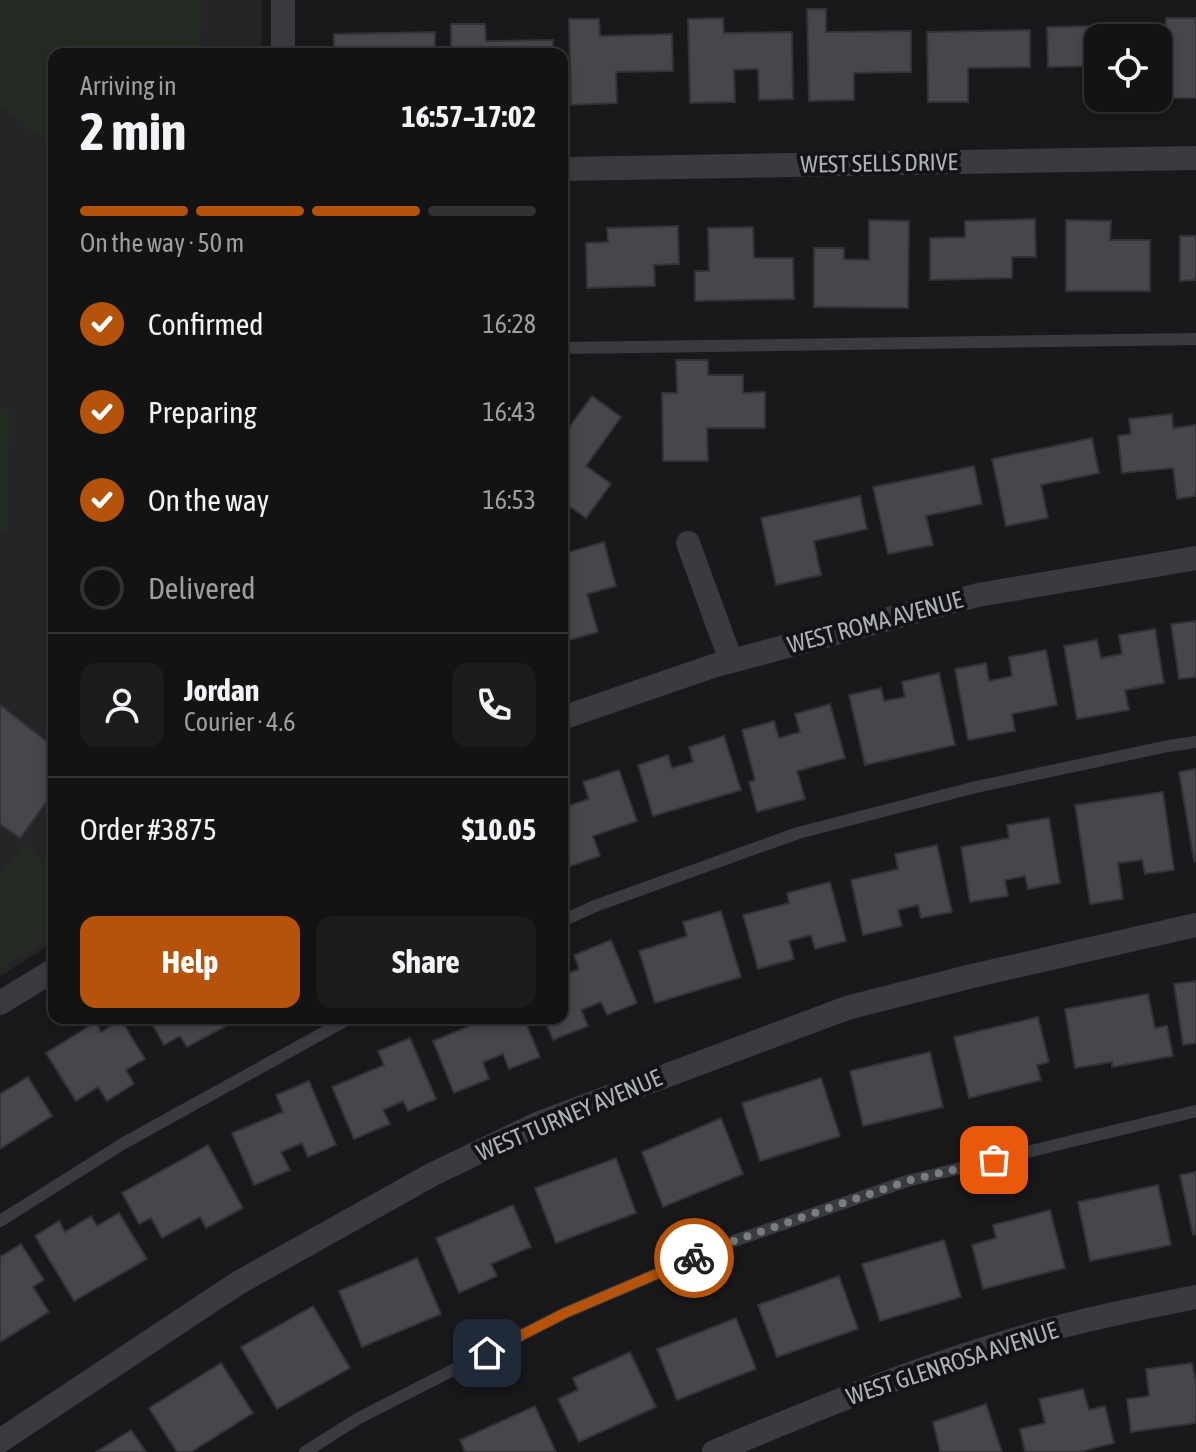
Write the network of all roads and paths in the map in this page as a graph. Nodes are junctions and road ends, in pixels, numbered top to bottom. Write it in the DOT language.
graph roads {
  1 [pos="283,0"];
  2 [pos="283,48"];
  3 [pos="1196,158"];
  4 [pos="568,169"];
  5 [pos="1196,339"];
  6 [pos="568,348"];
  7 [pos="688,543"];
  8 [pos="1196,558"];
  9 [pos="731,661"];
  10 [pos="568,716"];
  11 [pos="1196,742"];
  12 [pos="568,918"];
  13 [pos="1196,925"];
  14 [pos="48,974"];
  15 [pos="0,1003"];
  16 [pos="339,1024"];
  17 [pos="1196,1111"];
  18 [pos="0,1221"];
  19 [pos="1196,1297"];
  20 [pos="0,1441"];
  21 [pos="305,1452"];
  22 [pos="714,1452"];
  1 -- 2 [label="street"];
  3 -- 4 [label="street, WEST SELLS DRIVE"];
  5 -- 6 [label="lane"];
  7 -- 9 [label="street"];
  8 -- 9 [label="street, WEST ROMA AVENUE"];
  9 -- 10 [label="street, WEST ROMA AVENUE"];
  11 -- 12 [label="lane"];
  13 -- 20 [label="street, WEST TURNEY AVENUE"];
  14 -- 15 [label="street"];
  16 -- 18 [label="lane"];
  17 -- 21 [label="lane"];
  19 -- 22 [label="street, WEST GLENROSA AVENUE"];
}
